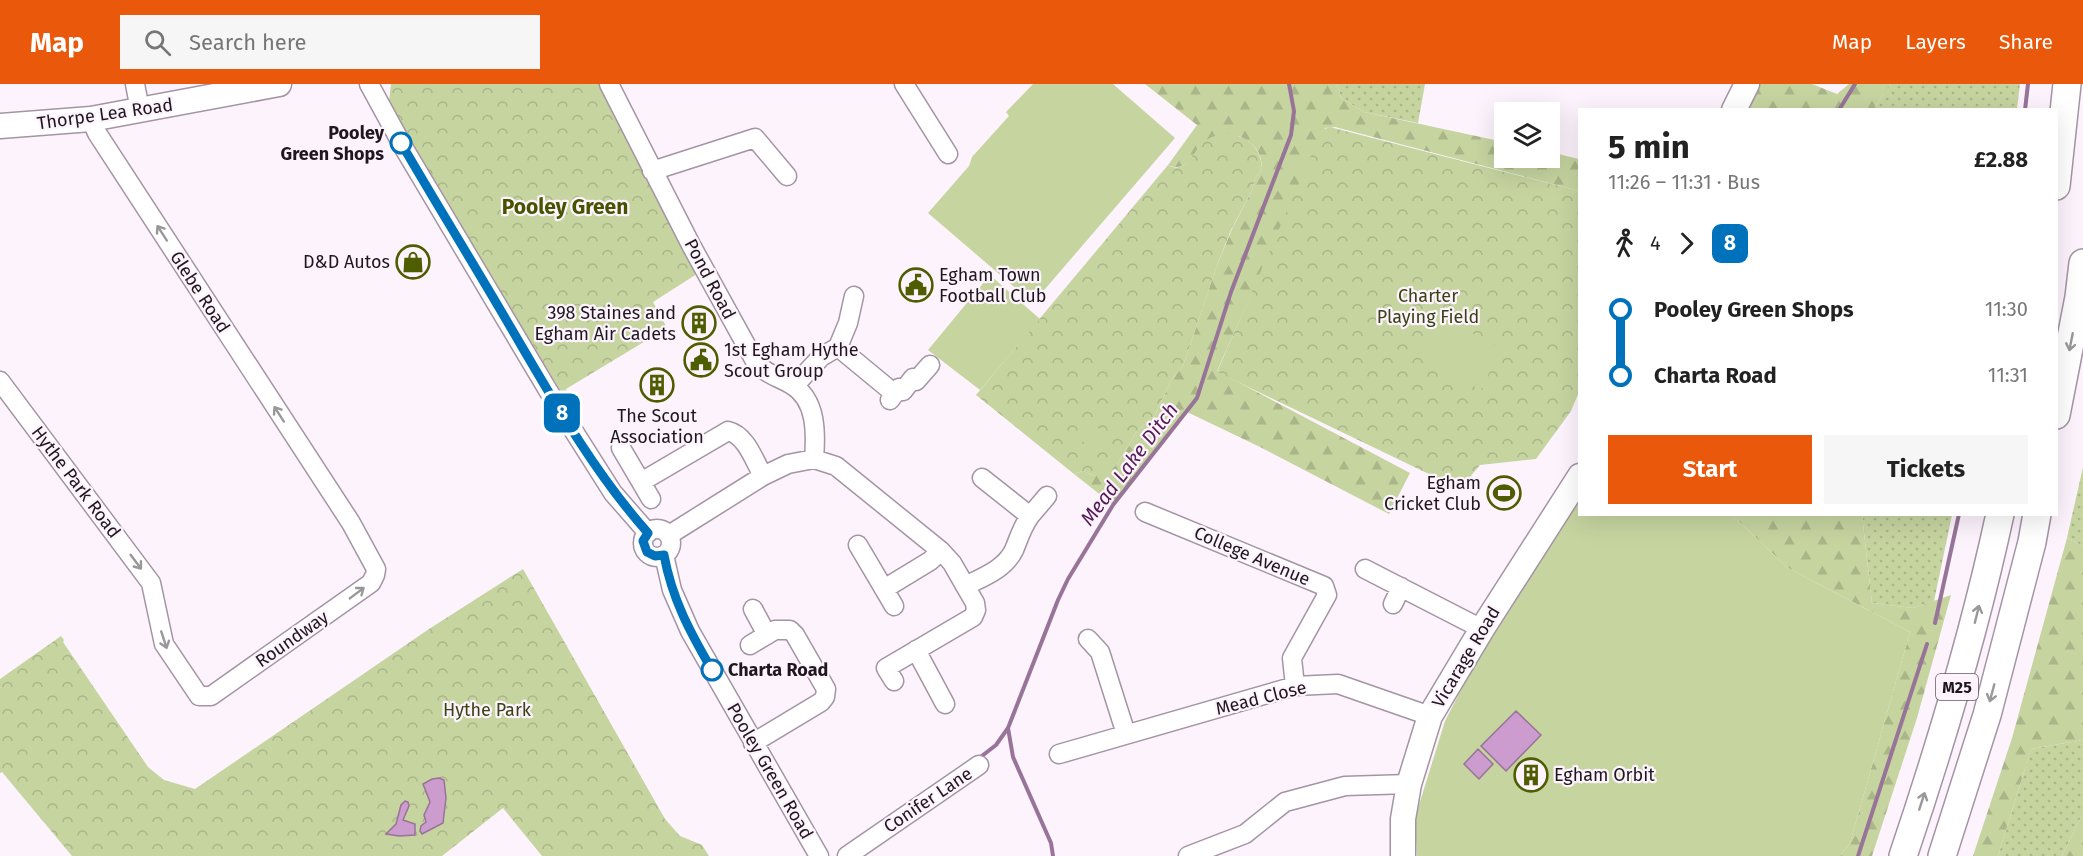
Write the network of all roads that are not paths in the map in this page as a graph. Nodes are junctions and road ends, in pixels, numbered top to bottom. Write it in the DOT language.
graph roads {
  1 [pos="135,84"];
  2 [pos="279,84"];
  3 [pos="369,84"];
  4 [pos="609,84"];
  5 [pos="904,84"];
  6 [pos="1747,84"];
  7 [pos="2067,84"];
  8 [pos="1735,108"];
  9 [pos="140,110"];
  10 [pos="91,119"];
  11 [pos="0,126"];
  12 [pos="948,154"];
  13 [pos="2058,167"];
  14 [pos="652,171"];
  15 [pos="787,176"];
  16 [pos="2083,263"];
  17 [pos="854,296"];
  18 [pos="838,347"];
  19 [pos="930,365"];
  20 [pos="0,381"];
  21 [pos="794,386"];
  22 [pos="2058,405"];
  23 [pos="621,448"];
  24 [pos="814,459"];
  25 [pos="311,463"];
  26 [pos="763,476"];
  27 [pos="982,478"];
  28 [pos="1578,479"];
  29 [pos="641,482"];
  30 [pos="1047,496"];
  31 [pos="651,499"];
  32 [pos="1145,512"];
  33 [pos="1030,516"];
  34 [pos="2000,516"];
  35 [pos="2037,516"];
  36 [pos="648,533"];
  37 [pos="669,535"];
  38 [pos="858,545"];
  39 [pos="941,551"];
  40 [pos="664,555"];
  41 [pos="1365,569"];
  42 [pos="151,583"];
  43 [pos="965,586"];
  44 [pos="884,589"];
  45 [pos="894,606"];
  46 [pos="753,609"];
  47 [pos="1482,629"];
  48 [pos="768,635"];
  49 [pos="1088,639"];
  50 [pos="750,645"];
  51 [pos="915,650"];
  52 [pos="894,681"];
  53 [pos="1295,686"];
  54 [pos="945,704"];
  55 [pos="1430,716"];
  56 [pos="1126,734"];
  57 [pos="753,743"];
  58 [pos="1066,746"];
  59 [pos="979,765"];
  60 [pos="1409,784"];
  61 [pos="819,856"];
  62 [pos="847,856"];
  63 [pos="1188,856"];
  64 [pos="1403,856"];
  65 [pos="1903,856"];
  66 [pos="1942,856"];
  1 -- 9 [label="street"];
  2 -- 9 [label="main road, Thorpe Lea Road"];
  3 -- 36 [label="street"];
  4 -- 14 [label="street, Pond Road"];
  5 -- 12 [label="street"];
  6 -- 8 [label="main road"];
  7 -- 13 [label="highway"];
  9 -- 10 [label="main road, Thorpe Lea Road"];
  10 -- 11 [label="main road, Thorpe Lea Road"];
  25 -- 10 [label="street, Glebe Road, one-way"];
  14 -- 15 [label="street"];
  14 -- 21 [label="street, Pond Road"];
  16 -- 22 [label="highway, one-way"];
  17 -- 18 [label="street"];
  18 -- 19 [label="street"];
  18 -- 21 [label="street"];
  20 -- 42 [label="street, Hythe Park Road, one-way"];
  21 -- 24 [label="street"];
  23 -- 29 [label="street"];
  24 -- 26 [label="street"];
  24 -- 39 [label="street"];
  42 -- 25 [label="street, Roundway, one-way"];
  26 -- 29 [label="street"];
  26 -- 37 [label="street"];
  27 -- 33 [label="street"];
  28 -- 47 [label="main road, Vicarage Road"];
  29 -- 31 [label="street"];
  30 -- 33 [label="street"];
  32 -- 53 [label="street, College Avenue"];
  33 -- 43 [label="street"];
  65 -- 34 [label="highway, M25, one-way"];
  35 -- 66 [label="highway, M25, one-way"];
  36 -- 37 [label="street"];
  36 -- 40 [label="street"];
  37 -- 40 [label="street, Pooley Green Road"];
  38 -- 44 [label="street"];
  39 -- 43 [label="street"];
  39 -- 44 [label="street"];
  40 -- 57 [label="street, Pooley Green Road"];
  41 -- 47 [label="street"];
  43 -- 51 [label="street"];
  44 -- 45 [label="street"];
  46 -- 48 [label="street"];
  47 -- 55 [label="main road, Vicarage Road"];
  48 -- 50 [label="street"];
  48 -- 57 [label="street"];
  49 -- 56 [label="street"];
  51 -- 52 [label="street"];
  51 -- 54 [label="street"];
  53 -- 55 [label="street, Mead Close"];
  53 -- 56 [label="street, Mead Close"];
  55 -- 60 [label="main road, Vicarage Road"];
  56 -- 58 [label="street, Mead Close"];
  57 -- 61 [label="street, Pooley Green Road"];
  59 -- 62 [label="street, Conifer Lane"];
  60 -- 63 [label="street"];
  60 -- 64 [label="main road, Vicarage Road"];
}
